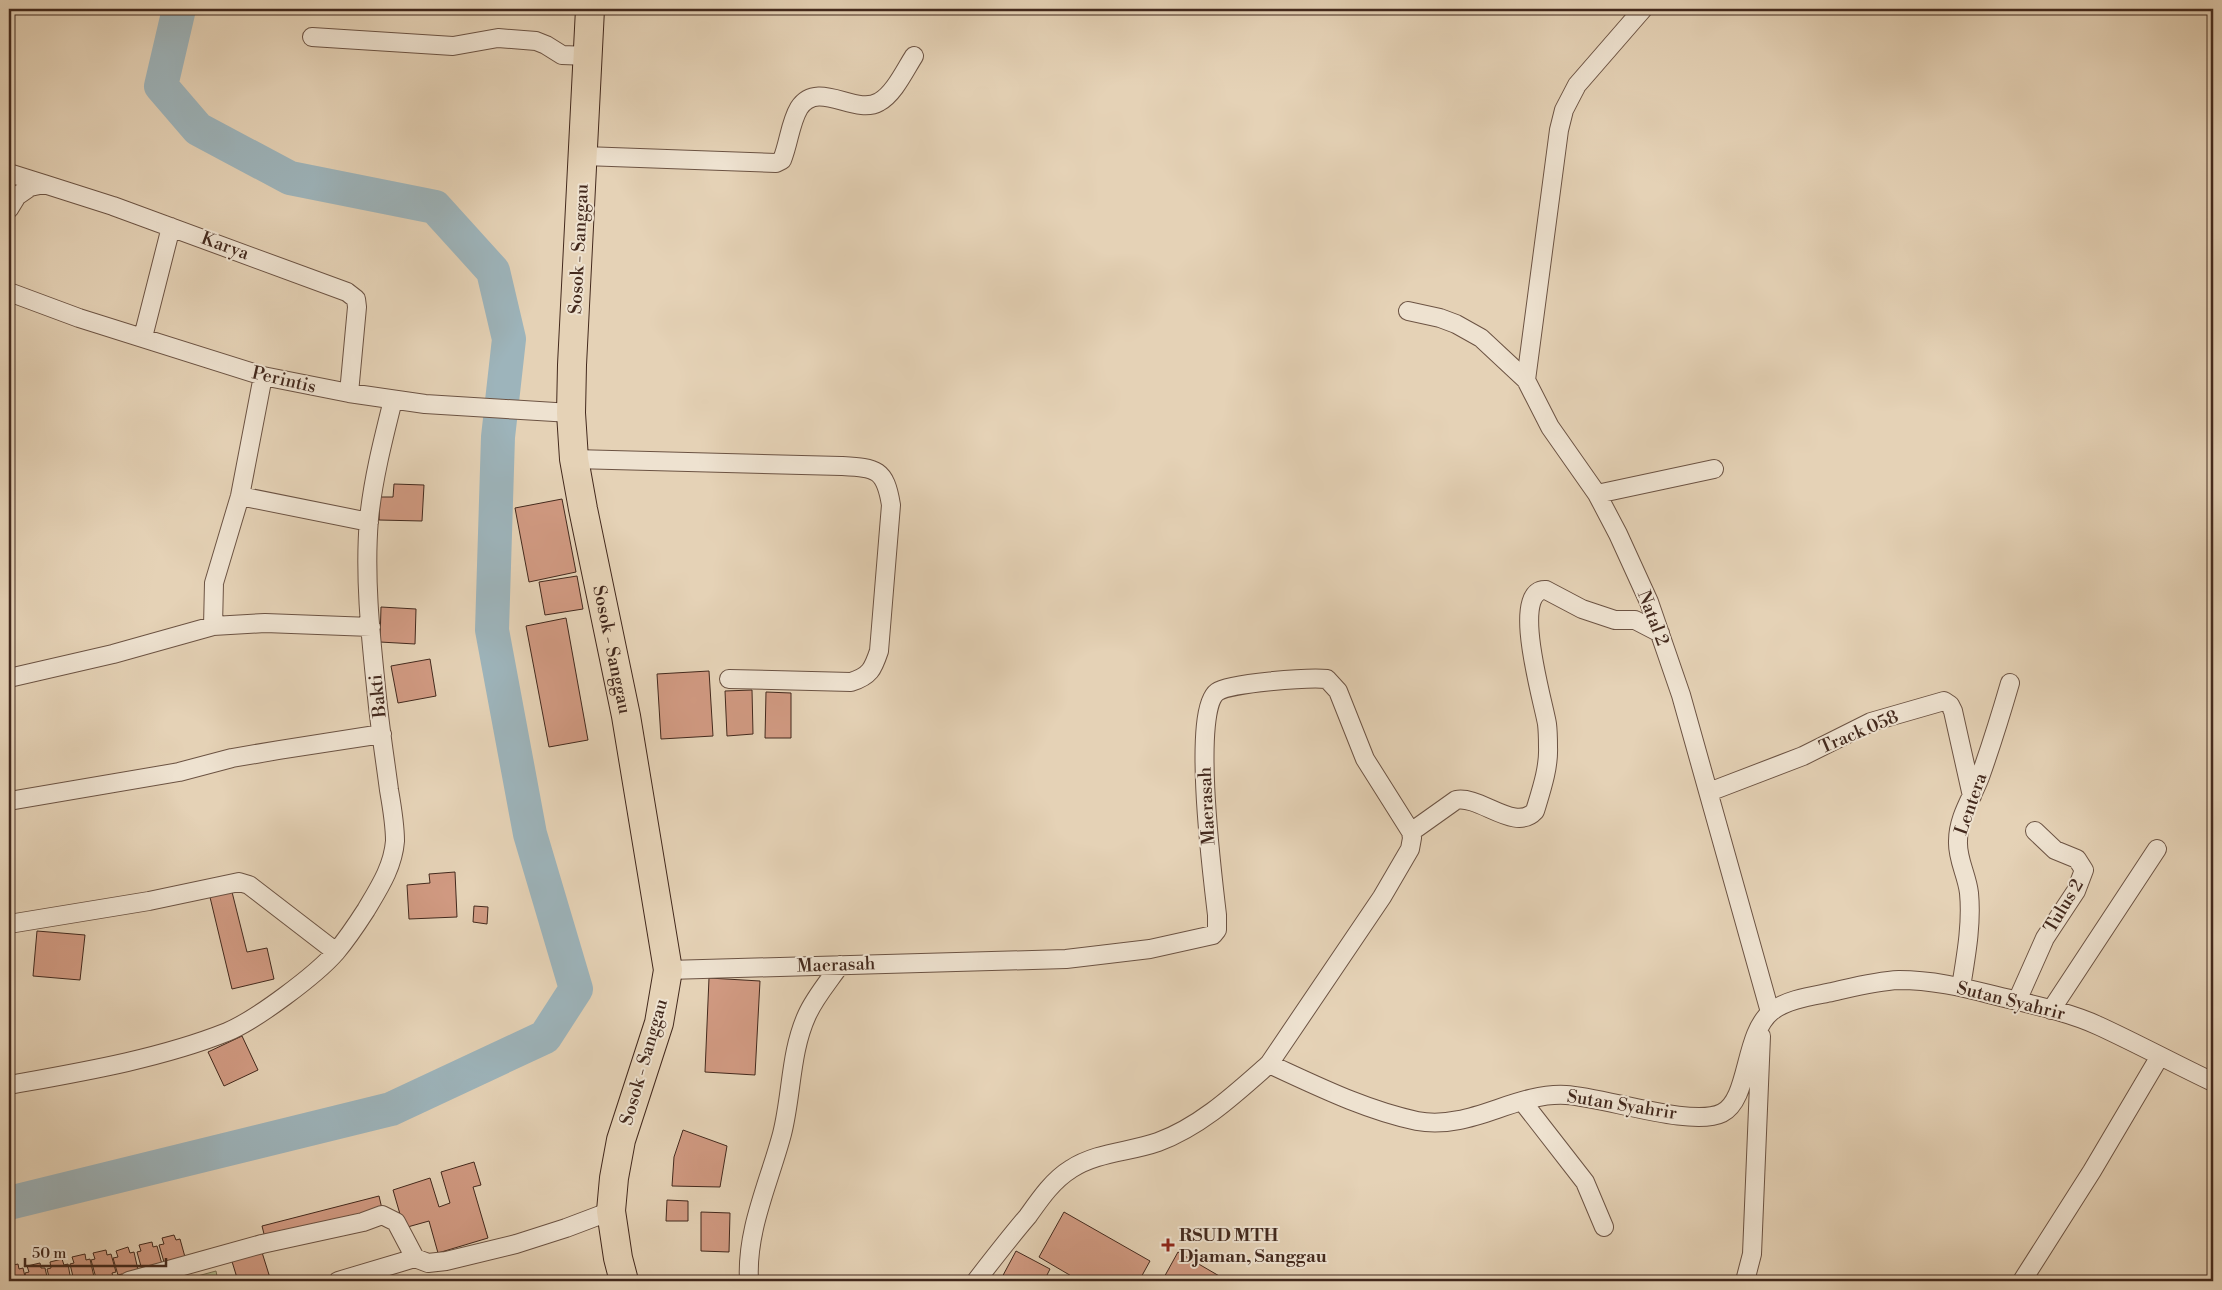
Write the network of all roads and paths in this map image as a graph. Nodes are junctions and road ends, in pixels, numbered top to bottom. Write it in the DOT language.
graph roads {
  1 [pos="590,9"];
  2 [pos="1643,9"];
  3 [pos="312,38"];
  4 [pos="589,56"];
  5 [pos="914,56"];
  6 [pos="584,156"];
  7 [pos="9,173"];
  8 [pos="44,184"];
  9 [pos="9,209"];
  10 [pos="171,227"];
  11 [pos="9,292"];
  12 [pos="1408,311"];
  13 [pos="143,337"];
  14 [pos="263,376"];
  15 [pos="1526,380"];
  16 [pos="349,393"];
  17 [pos="393,400"];
  18 [pos="571,413"];
  19 [pos="574,459"];
  20 [pos="1714,469"];
  21 [pos="1597,494"];
  22 [pos="240,496"];
  23 [pos="369,522"];
  24 [pos="213,626"];
  25 [pos="371,627"];
  26 [pos="1660,633"];
  27 [pos="9,678"];
  28 [pos="729,679"];
  29 [pos="2010,683"];
  30 [pos="382,734"];
  31 [pos="1709,792"];
  32 [pos="1972,796"];
  33 [pos="9,801"];
  34 [pos="1411,832"];
  35 [pos="2035,832"];
  36 [pos="2157,850"];
  37 [pos="9,924"];
  38 [pos="336,952"];
  39 [pos="840,965"];
  40 [pos="668,970"];
  41 [pos="1961,987"];
  42 [pos="2018,1001"];
  43 [pos="2051,1010"];
  44 [pos="1766,1018"];
  45 [pos="2160,1056"];
  46 [pos="1269,1064"];
  47 [pos="2213,1082"];
  48 [pos="9,1085"];
  49 [pos="1522,1101"];
  50 [pos="611,1211"];
  51 [pos="1604,1227"];
  52 [pos="415,1258"];
  53 [pos="129,1281"];
  54 [pos="338,1281"];
  55 [pos="624,1281"];
  56 [pos="749,1281"];
  57 [pos="976,1281"];
  58 [pos="1745,1281"];
  59 [pos="2022,1281"];
  1 -- 4 [label="highway, Sosok - Sanggau"];
  2 -- 15 [label="street"];
  3 -- 4 [label="street"];
  4 -- 6 [label="highway, Sosok - Sanggau"];
  5 -- 6 [label="street"];
  6 -- 18 [label="highway, Sosok - Sanggau"];
  7 -- 8 [label="street, Karya"];
  8 -- 9 [label="street"];
  8 -- 10 [label="street, Karya"];
  10 -- 13 [label="street"];
  10 -- 16 [label="street, Karya"];
  11 -- 13 [label="street, Perintis"];
  12 -- 15 [label="street, Natal 2"];
  13 -- 14 [label="street, Perintis"];
  14 -- 16 [label="street, Perintis"];
  14 -- 22 [label="street"];
  15 -- 21 [label="street, Natal 2"];
  16 -- 17 [label="street, Perintis"];
  17 -- 18 [label="street, Perintis"];
  17 -- 23 [label="street, Bakti"];
  18 -- 19 [label="highway, Sosok - Sanggau"];
  19 -- 28 [label="street"];
  19 -- 40 [label="highway, Sosok - Sanggau"];
  20 -- 21 [label="street"];
  21 -- 26 [label="street, Natal 2"];
  22 -- 23 [label="street"];
  22 -- 24 [label="street"];
  23 -- 25 [label="street, Bakti"];
  24 -- 25 [label="street"];
  24 -- 27 [label="street"];
  25 -- 30 [label="street, Bakti"];
  26 -- 31 [label="street, Natal 2"];
  26 -- 34 [label="street"];
  29 -- 32 [label="street, Lentera"];
  30 -- 33 [label="street"];
  30 -- 38 [label="street, Bakti"];
  31 -- 32 [label="street, Track 058"];
  31 -- 44 [label="street, Natal 2"];
  32 -- 41 [label="street, Lentera"];
  34 -- 39 [label="street, Maerasah"];
  34 -- 46 [label="street"];
  35 -- 42 [label="street, Tulus 2"];
  36 -- 43 [label="street"];
  37 -- 38 [label="street"];
  38 -- 48 [label="street, Bakti"];
  39 -- 40 [label="street, Maerasah"];
  39 -- 56 [label="street"];
  40 -- 50 [label="highway, Sosok - Sanggau"];
  41 -- 42 [label="street, Sutan Syahrir"];
  41 -- 44 [label="street, Sutan Syahrir"];
  42 -- 43 [label="street, Sutan Syahrir"];
  43 -- 45 [label="street, Sutan Syahrir"];
  44 -- 49 [label="street, Sutan Syahrir"];
  44 -- 58 [label="street, Natal 2"];
  45 -- 47 [label="street, Sutan Syahrir"];
  45 -- 59 [label="street"];
  46 -- 49 [label="street, Sutan Syahrir"];
  46 -- 57 [label="street"];
  49 -- 51 [label="street"];
  50 -- 52 [label="street"];
  50 -- 55 [label="highway, Sosok - Sanggau"];
  52 -- 53 [label="street"];
  52 -- 54 [label="street"];
}
